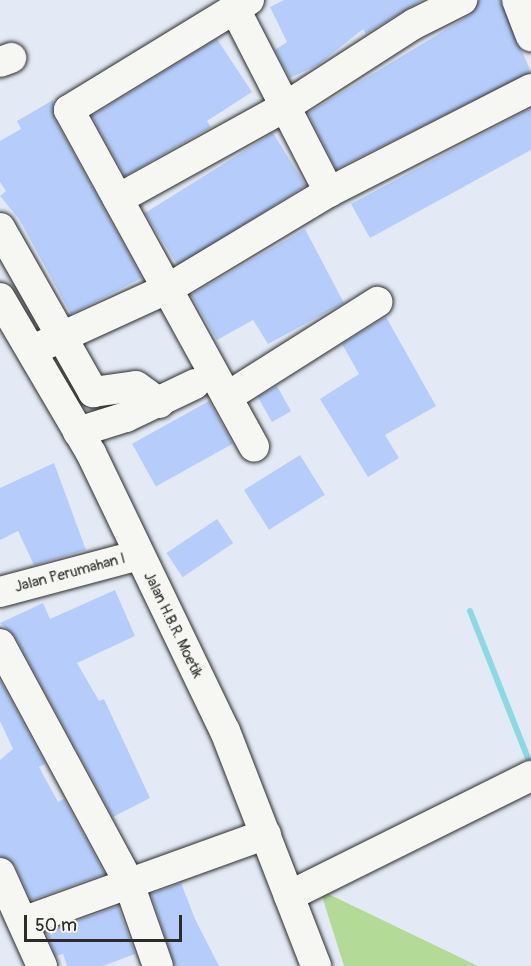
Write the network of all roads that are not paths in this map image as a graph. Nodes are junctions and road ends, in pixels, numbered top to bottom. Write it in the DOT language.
graph roads {
  1 [pos="462,0"];
  2 [pos="517,0"];
  3 [pos="242,4"];
  4 [pos="408,12"];
  5 [pos="531,36"];
  6 [pos="531,89"];
  7 [pos="285,108"];
  8 [pos="329,192"];
  9 [pos="118,200"];
  10 [pos="0,228"];
  11 [pos="169,288"];
  12 [pos="0,298"];
  13 [pos="377,302"];
  14 [pos="72,339"];
  15 [pos="38,359"];
  16 [pos="195,384"];
  17 [pos="227,397"];
  18 [pos="159,403"];
  19 [pos="85,443"];
  20 [pos="254,446"];
  21 [pos="139,555"];
  22 [pos="0,592"];
  23 [pos="0,644"];
  24 [pos="531,776"];
  25 [pos="266,834"];
  26 [pos="0,873"];
  27 [pos="128,881"];
  28 [pos="289,896"];
  29 [pos="25,921"];
  30 [pos="42,966"];
  31 [pos="158,966"];
  32 [pos="316,966"];
  1 -- 4 [label="street"];
  2 -- 5 [label="street"];
  3 -- 7 [label="street"];
  3 -- 9 [label="street"];
  4 -- 7 [label="street"];
  6 -- 8 [label="street"];
  7 -- 8 [label="street"];
  7 -- 9 [label="street"];
  8 -- 11 [label="street"];
  9 -- 11 [label="street"];
  10 -- 14 [label="street"];
  11 -- 14 [label="street"];
  11 -- 17 [label="street"];
  12 -- 15 [label="street, Jalan H.B.R. Moetik"];
  13 -- 17 [label="street"];
  14 -- 15 [label="street"];
  14 -- 18 [label="street"];
  15 -- 19 [label="street, Jalan H.B.R. Moetik"];
  16 -- 18 [label="street"];
  17 -- 20 [label="street"];
  18 -- 19 [label="street"];
  19 -- 21 [label="street, Jalan H.B.R. Moetik"];
  21 -- 22 [label="street, Jalan Perumahan I"];
  21 -- 25 [label="street, Jalan H.B.R. Moetik"];
  23 -- 27 [label="street"];
  24 -- 28 [label="street"];
  25 -- 27 [label="street"];
  25 -- 28 [label="street, Jalan H.B.R. Moetik"];
  26 -- 29 [label="street"];
  27 -- 29 [label="street"];
  27 -- 31 [label="street"];
  28 -- 32 [label="street, Jalan H.B.R. Moetik"];
  29 -- 30 [label="street"];
}
